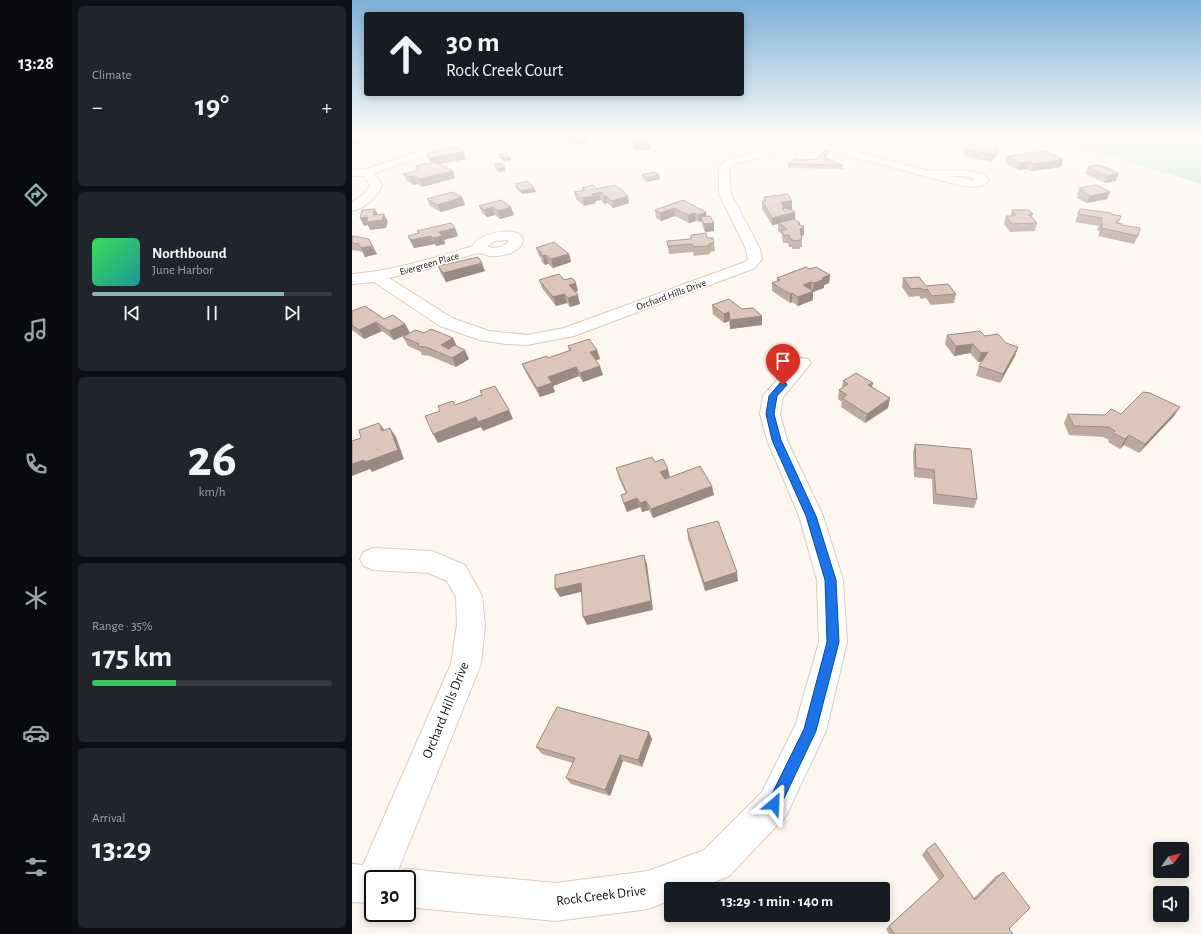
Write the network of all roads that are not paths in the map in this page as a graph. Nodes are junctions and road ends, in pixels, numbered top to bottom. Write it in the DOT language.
graph roads {
  1 [pos="374,183"];
  2 [pos="725,183"];
  3 [pos="352,207"];
  4 [pos="481,248"];
  5 [pos="377,277"];
  6 [pos="352,279"];
  7 [pos="802,363"];
  8 [pos="373,559"];
  9 [pos="380,870"];
  10 [pos="352,883"];
  11 [pos="364,884"];
  12 [pos="416,889"];
  1 -- 3 [label="street"];
  2 -- 5 [label="street, Orchard Hills Drive"];
  4 -- 5 [label="street, Evergreen Place"];
  5 -- 6 [label="street"];
  7 -- 12 [label="street, Rock Creek Drive"];
  8 -- 9 [label="street, Orchard Hills Drive"];
  10 -- 11 [label="street"];
}
